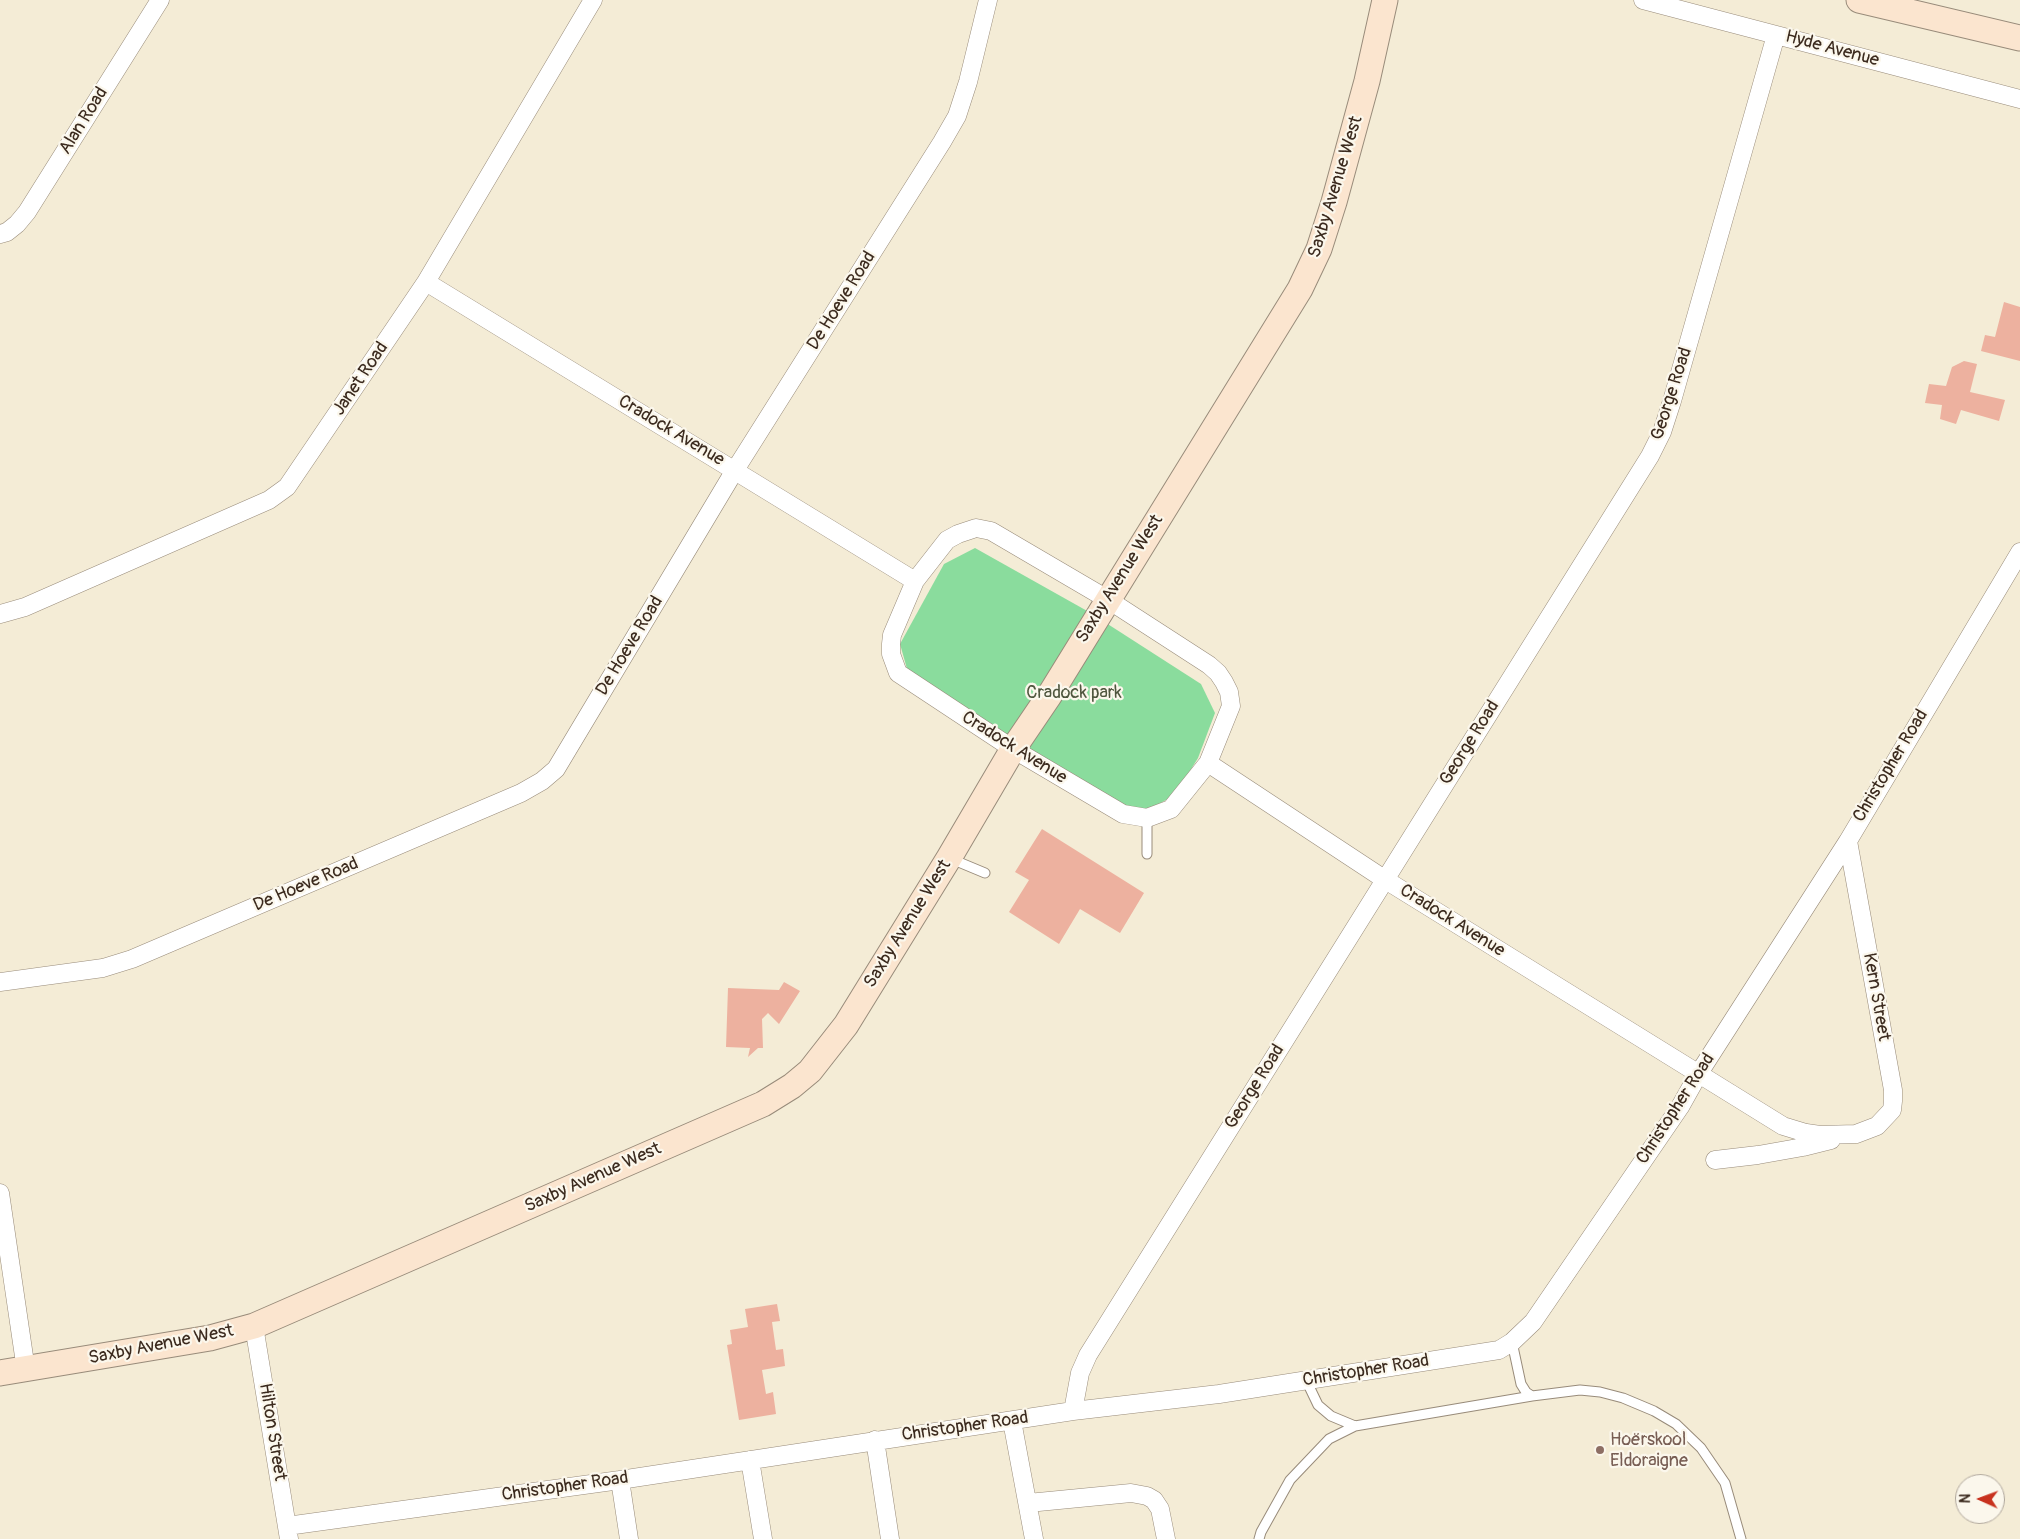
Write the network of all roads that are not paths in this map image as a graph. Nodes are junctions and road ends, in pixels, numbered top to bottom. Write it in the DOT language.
graph roads {
  1 [pos="160,0"];
  2 [pos="593,0"];
  3 [pos="988,0"];
  4 [pos="1385,0"];
  5 [pos="1643,0"];
  6 [pos="1859,0"];
  7 [pos="1776,34"];
  8 [pos="2020,38"];
  9 [pos="2020,99"];
  10 [pos="0,234"];
  11 [pos="426,282"];
  12 [pos="735,470"];
  13 [pos="2020,552"];
  14 [pos="915,581"];
  15 [pos="1107,599"];
  16 [pos="0,614"];
  17 [pos="1013,749"];
  18 [pos="1208,763"];
  19 [pos="1147,818"];
  20 [pos="1848,841"];
  21 [pos="1147,854"];
  22 [pos="949,858"];
  23 [pos="985,873"];
  24 [pos="1384,879"];
  25 [pos="0,982"];
  26 [pos="1699,1073"];
  27 [pos="1856,1134"];
  28 [pos="1715,1160"];
  29 [pos="0,1193"];
  30 [pos="4,1255"];
  31 [pos="254,1326"];
  32 [pos="1512,1342"];
  33 [pos="26,1370"];
  34 [pos="0,1373"];
  35 [pos="1306,1380"];
  36 [pos="1532,1396"];
  37 [pos="1073,1411"];
  38 [pos="1012,1421"];
  39 [pos="1355,1426"];
  40 [pos="875,1440"];
  41 [pos="750,1460"];
  42 [pos="620,1480"];
  43 [pos="1028,1503"];
  44 [pos="288,1532"];
  45 [pos="629,1539"];
  46 [pos="763,1539"];
  47 [pos="890,1539"];
  48 [pos="1034,1539"];
  49 [pos="1166,1539"];
  50 [pos="1259,1539"];
  51 [pos="1741,1539"];
  1 -- 10 [label="street, Alan Road"];
  2 -- 11 [label="street, Janet Road"];
  3 -- 12 [label="street, De Hoeve Road"];
  4 -- 15 [label="street, Saxby Avenue West"];
  5 -- 7 [label="street, Hyde Avenue"];
  6 -- 8 [label="street"];
  7 -- 9 [label="street, Hyde Avenue"];
  7 -- 24 [label="street, George Road"];
  11 -- 12 [label="street, Cradock Avenue"];
  11 -- 16 [label="street, Janet Road"];
  12 -- 14 [label="street, Cradock Avenue"];
  12 -- 25 [label="street, De Hoeve Road"];
  13 -- 20 [label="street, Christopher Road"];
  14 -- 15 [label="street, Cradock Avenue"];
  14 -- 17 [label="street, Cradock Avenue"];
  15 -- 17 [label="street, Saxby Avenue West"];
  15 -- 18 [label="street, Cradock Avenue"];
  17 -- 19 [label="street, Cradock Avenue"];
  17 -- 22 [label="street, Saxby Avenue West"];
  18 -- 19 [label="street, Cradock Avenue"];
  18 -- 24 [label="street, Cradock Avenue"];
  19 -- 21 [label="lane"];
  20 -- 26 [label="street, Christopher Road"];
  20 -- 27 [label="street, Kern Street"];
  22 -- 23 [label="lane"];
  22 -- 31 [label="street, Saxby Avenue West"];
  24 -- 26 [label="street, Cradock Avenue"];
  24 -- 37 [label="street, George Road"];
  26 -- 27 [label="street, Kern Street"];
  26 -- 32 [label="street, Christopher Road"];
  27 -- 28 [label="street, Kern Street"];
  29 -- 30 [label="street"];
  30 -- 33 [label="street"];
  31 -- 33 [label="street, Saxby Avenue West"];
  31 -- 44 [label="street, Hilton Street"];
  32 -- 35 [label="street, Christopher Road"];
  32 -- 36 [label="lane"];
  33 -- 34 [label="street, Saxby Avenue West"];
  35 -- 37 [label="street, Christopher Road"];
  35 -- 39 [label="lane"];
  36 -- 39 [label="lane"];
  36 -- 51 [label="lane"];
  37 -- 38 [label="street, Christopher Road"];
  38 -- 40 [label="street, Christopher Road"];
  38 -- 43 [label="street"];
  39 -- 50 [label="lane"];
  40 -- 41 [label="street, Christopher Road"];
  40 -- 47 [label="street"];
  41 -- 42 [label="street, Christopher Road"];
  41 -- 46 [label="street"];
  42 -- 44 [label="street, Christopher Road"];
  42 -- 45 [label="street"];
  43 -- 48 [label="street"];
  43 -- 49 [label="street"];
}
